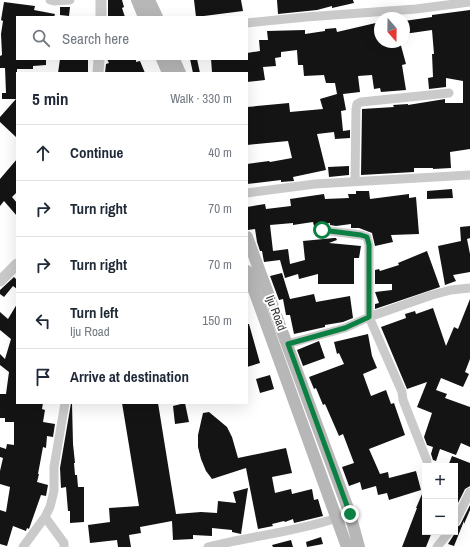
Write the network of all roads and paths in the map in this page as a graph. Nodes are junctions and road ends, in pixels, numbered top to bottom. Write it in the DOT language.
graph roads {
  1 [pos="50,0"];
  2 [pos="70,0"];
  3 [pos="101,0"];
  4 [pos="137,0"];
  5 [pos="149,0"];
  6 [pos="470,2"];
  7 [pos="101,16"];
  8 [pos="144,16"];
  9 [pos="157,16"];
  10 [pos="248,23"];
  11 [pos="99,60"];
  12 [pos="162,60"];
  13 [pos="174,60"];
  14 [pos="98,72"];
  15 [pos="168,72"];
  16 [pos="180,72"];
  17 [pos="449,94"];
  18 [pos="470,176"];
  19 [pos="355,181"];
  20 [pos="248,193"];
  21 [pos="322,230"];
  22 [pos="248,240"];
  23 [pos="16,265"];
  24 [pos="248,274"];
  25 [pos="0,281"];
  26 [pos="470,288"];
  27 [pos="369,317"];
  28 [pos="288,344"];
  29 [pos="65,404"];
  30 [pos="427,461"];
  31 [pos="470,492"];
  32 [pos="458,516"];
  33 [pos="45,517"];
  34 [pos="337,518"];
  35 [pos="447,535"];
  36 [pos="22,547"];
  37 [pos="64,547"];
  38 [pos="208,547"];
  39 [pos="347,547"];
  40 [pos="359,547"];
  41 [pos="437,547"];
  1 -- 2 [label="street"];
  3 -- 7 [label="street"];
  4 -- 8 [label="main road"];
  5 -- 9 [label="main road"];
  6 -- 10 [label="street"];
  11 -- 14 [label="street"];
  12 -- 15 [label="main road"];
  13 -- 16 [label="main road"];
  17 -- 19 [label="street"];
  18 -- 19 [label="street"];
  19 -- 20 [label="street"];
  21 -- 27 [label="street"];
  22 -- 28 [label="main road, Iju Road"];
  23 -- 25 [label="street"];
  24 -- 34 [label="main road, Iju Road"];
  26 -- 27 [label="street"];
  27 -- 28 [label="street"];
  27 -- 30 [label="street"];
  28 -- 40 [label="main road, Iju Road"];
  29 -- 33 [label="street"];
  31 -- 32 [label="street"];
  33 -- 36 [label="street"];
  33 -- 37 [label="street"];
  34 -- 38 [label="street"];
  34 -- 39 [label="main road, Iju Road"];
  35 -- 41 [label="street"];
}
